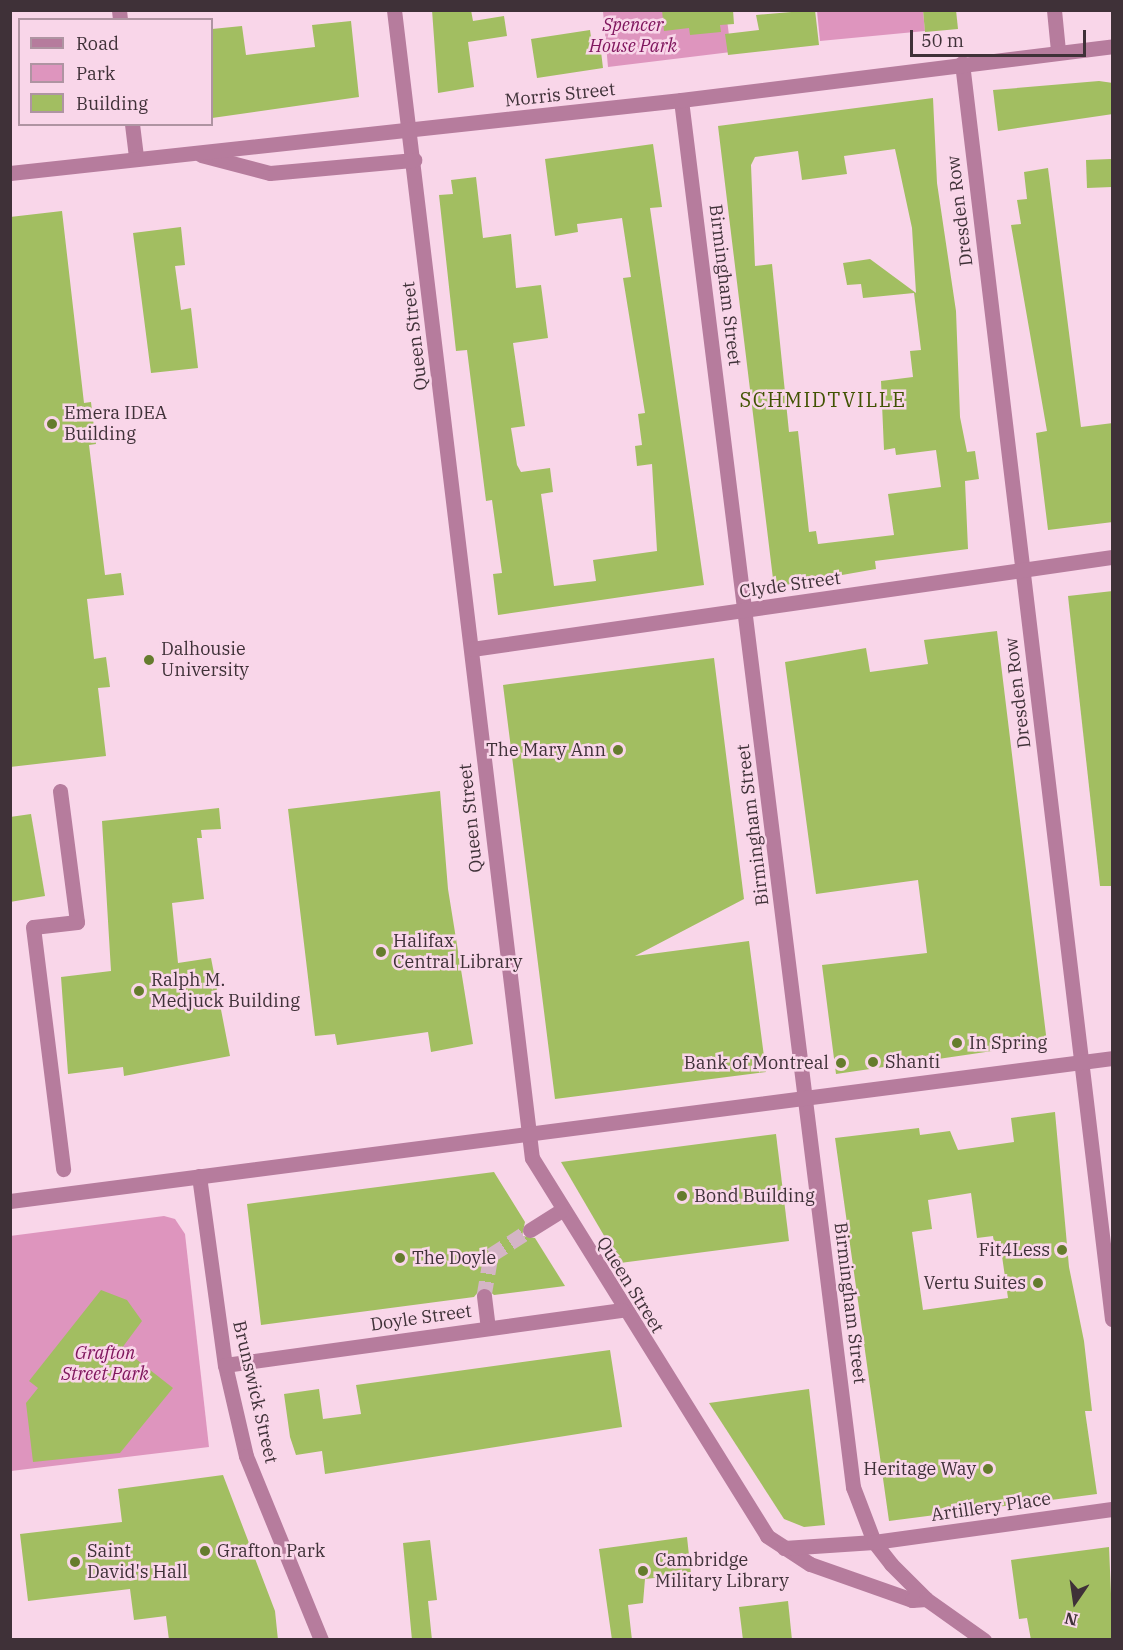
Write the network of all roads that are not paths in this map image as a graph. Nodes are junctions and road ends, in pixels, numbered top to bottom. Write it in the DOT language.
graph roads {
  1 [pos="394,10"];
  2 [pos="1054,10"];
  3 [pos="1113,46"];
  4 [pos="1058,51"];
  5 [pos="962,63"];
  6 [pos="681,100"];
  7 [pos="132,126"];
  8 [pos="411,131"];
  9 [pos="191,152"];
  10 [pos="136,156"];
  11 [pos="414,160"];
  12 [pos="10,173"];
  13 [pos="1113,557"];
  14 [pos="1023,571"];
  15 [pos="748,611"];
  16 [pos="472,649"];
  17 [pos="60,790"];
  18 [pos="1113,1058"];
  19 [pos="1081,1063"];
  20 [pos="806,1100"];
  21 [pos="525,1134"];
  22 [pos="63,1169"];
  23 [pos="199,1176"];
  24 [pos="10,1201"];
  25 [pos="561,1211"];
  26 [pos="530,1230"];
  27 [pos="484,1296"];
  28 [pos="622,1310"];
  29 [pos="1113,1319"];
  30 [pos="488,1328"];
  31 [pos="225,1365"];
  32 [pos="1113,1509"];
  33 [pos="874,1542"];
  34 [pos="784,1548"];
  35 [pos="926,1599"];
  36 [pos="321,1640"];
  37 [pos="984,1640"];
  1 -- 8 [label="street, Queen Street"];
  2 -- 4 [label="street"];
  3 -- 4 [label="street, Morris Street"];
  4 -- 5 [label="street, Morris Street"];
  5 -- 6 [label="street, Morris Street"];
  5 -- 14 [label="street, Dresden Row"];
  6 -- 8 [label="street, Morris Street"];
  6 -- 15 [label="street, Birmingham Street"];
  7 -- 10 [label="street"];
  8 -- 9 [label="street, Morris Street"];
  8 -- 11 [label="street, Queen Street"];
  9 -- 10 [label="street, Morris Street"];
  9 -- 11 [label="street"];
  10 -- 12 [label="street, Morris Street"];
  11 -- 16 [label="street, Queen Street"];
  13 -- 14 [label="street, Clyde Street"];
  14 -- 15 [label="street, Clyde Street"];
  14 -- 19 [label="street, Dresden Row"];
  15 -- 16 [label="street, Clyde Street"];
  15 -- 20 [label="street, Birmingham Street"];
  16 -- 21 [label="street, Queen Street"];
  17 -- 22 [label="street"];
  18 -- 19 [label="street"];
  19 -- 20 [label="street"];
  19 -- 29 [label="street, Dresden Row"];
  20 -- 21 [label="street"];
  20 -- 33 [label="street, Birmingham Street"];
  21 -- 23 [label="street"];
  21 -- 25 [label="street, Queen Street"];
  23 -- 24 [label="street"];
  23 -- 31 [label="street, Brunswick Street"];
  25 -- 26 [label="street"];
  25 -- 28 [label="street, Queen Street"];
  27 -- 30 [label="street"];
  28 -- 30 [label="street, Doyle Street"];
  28 -- 34 [label="street, Queen Street"];
  30 -- 31 [label="street, Doyle Street"];
  31 -- 36 [label="street, Brunswick Street"];
  32 -- 33 [label="street, Artillery Place"];
  33 -- 34 [label="street"];
  33 -- 35 [label="street, Queen Street"];
  34 -- 35 [label="street, Queen Street"];
  35 -- 37 [label="street, Queen Street"];
}
